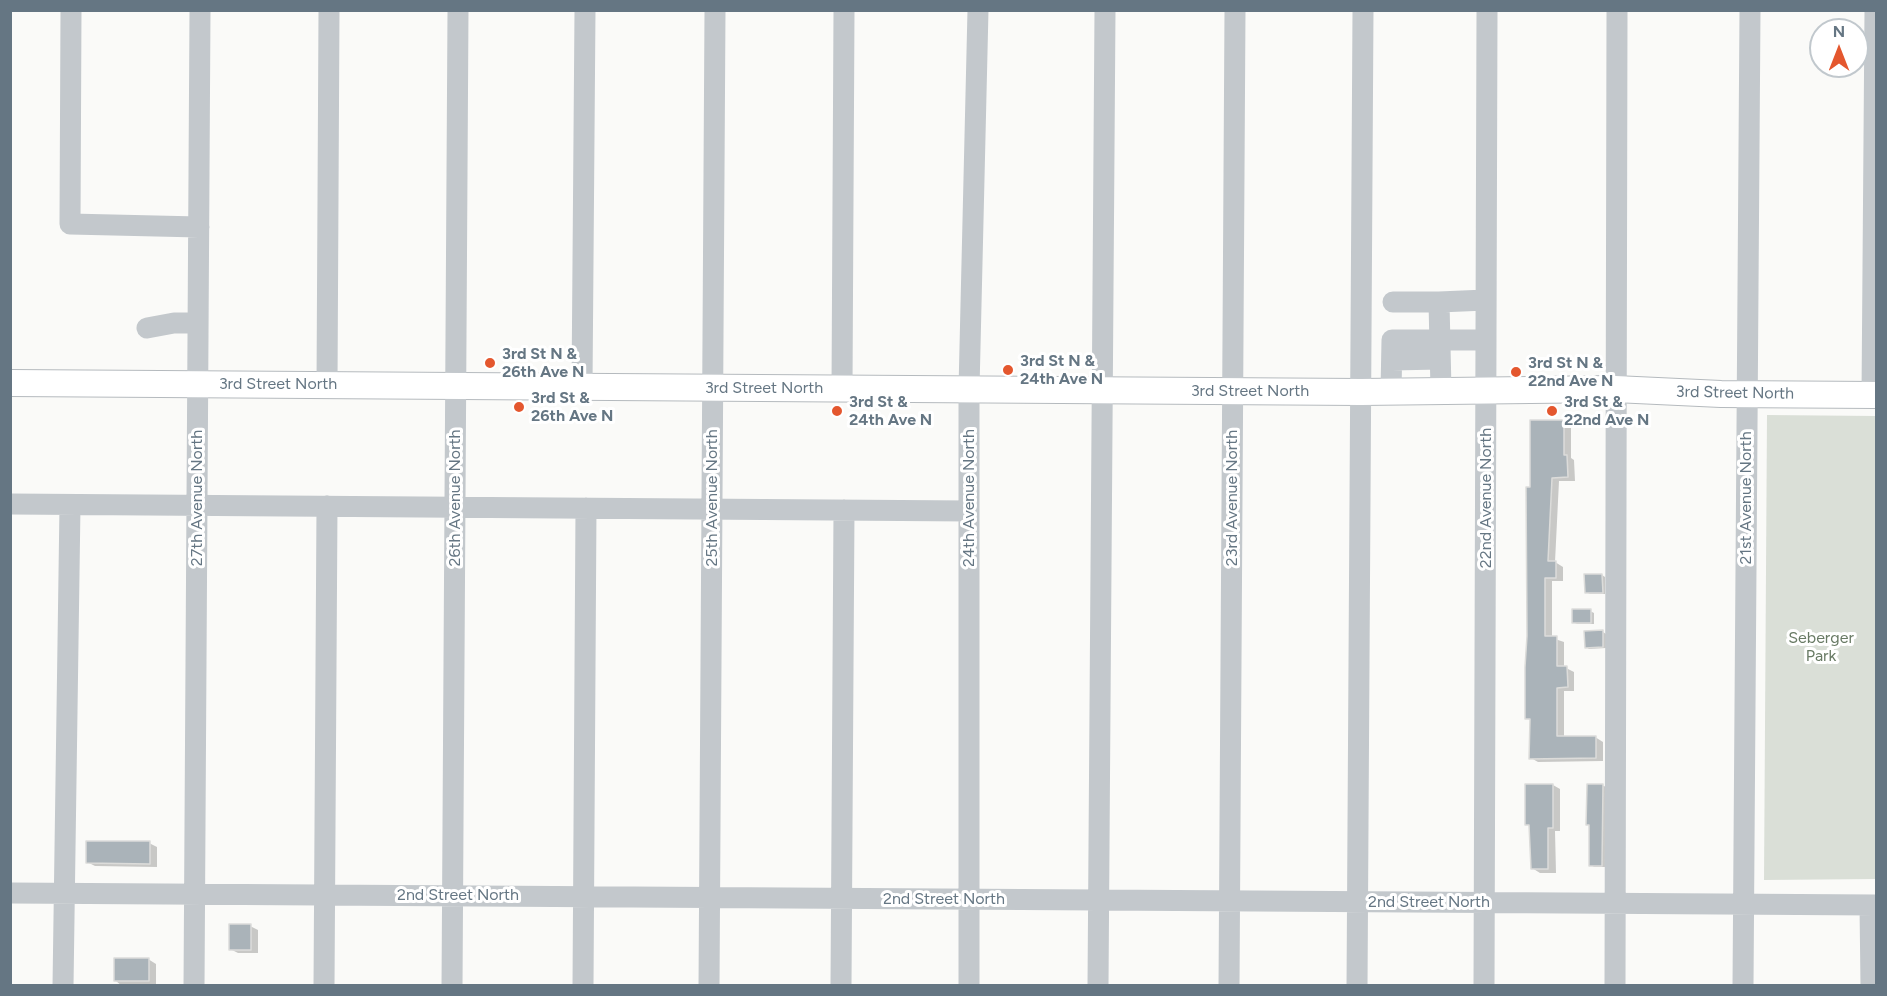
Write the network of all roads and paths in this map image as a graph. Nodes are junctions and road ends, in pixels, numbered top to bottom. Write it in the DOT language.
graph roads {
  1 [pos="71,10"];
  2 [pos="200,10"];
  3 [pos="329,10"];
  4 [pos="458,10"];
  5 [pos="585,10"];
  6 [pos="716,10"];
  7 [pos="844,10"];
  8 [pos="978,10"];
  9 [pos="1105,10"];
  10 [pos="1235,10"];
  11 [pos="1363,10"];
  12 [pos="1487,10"];
  13 [pos="1617,10"];
  14 [pos="1750,10"];
  15 [pos="1875,10"];
  16 [pos="199,227"];
  17 [pos="1486,300"];
  18 [pos="1393,302"];
  19 [pos="1439,302"];
  20 [pos="198,323"];
  21 [pos="147,328"];
  22 [pos="1486,340"];
  23 [pos="1440,349"];
  24 [pos="10,383"];
  25 [pos="198,384"];
  26 [pos="327,385"];
  27 [pos="456,386"];
  28 [pos="582,386"];
  29 [pos="713,387"];
  30 [pos="842,388"];
  31 [pos="969,389"];
  32 [pos="1486,389"];
  33 [pos="1615,389"];
  34 [pos="1102,390"];
  35 [pos="1441,390"];
  36 [pos="1233,391"];
  37 [pos="1391,391"];
  38 [pos="1361,392"];
  39 [pos="1747,394"];
  40 [pos="1874,395"];
  41 [pos="10,504"];
  42 [pos="70,504"];
  43 [pos="197,506"];
  44 [pos="327,507"];
  45 [pos="455,507"];
  46 [pos="586,508"];
  47 [pos="712,509"];
  48 [pos="844,510"];
  49 [pos="969,511"];
  50 [pos="10,893"];
  51 [pos="63,893"];
  52 [pos="194,894"];
  53 [pos="324,895"];
  54 [pos="452,896"];
  55 [pos="584,896"];
  56 [pos="710,897"];
  57 [pos="842,898"];
  58 [pos="970,899"];
  59 [pos="1099,900"];
  60 [pos="1229,901"];
  61 [pos="1357,902"];
  62 [pos="1485,902"];
  63 [pos="1615,903"];
  64 [pos="1744,904"];
  65 [pos="1873,905"];
  66 [pos="63,986"];
  67 [pos="194,986"];
  68 [pos="324,986"];
  69 [pos="452,986"];
  70 [pos="583,986"];
  71 [pos="709,986"];
  72 [pos="841,986"];
  73 [pos="969,986"];
  74 [pos="1098,986"];
  75 [pos="1229,986"];
  76 [pos="1357,986"];
  77 [pos="1484,986"];
  78 [pos="1615,986"];
  79 [pos="1743,986"];
  80 [pos="1871,986"];
  1 -- 16 [label="street"];
  2 -- 16 [label="street, 27th Avenue North"];
  3 -- 26 [label="street"];
  4 -- 27 [label="street, 26th Avenue North"];
  5 -- 28 [label="street"];
  6 -- 29 [label="street, 25th Avenue North"];
  7 -- 30 [label="street"];
  8 -- 31 [label="street, 24th Avenue North"];
  9 -- 34 [label="street"];
  10 -- 36 [label="street, 23rd Avenue North"];
  11 -- 38 [label="street"];
  12 -- 17 [label="street, 22nd Avenue North"];
  13 -- 33 [label="street"];
  14 -- 39 [label="street, 21st Avenue North"];
  15 -- 40 [label="street"];
  16 -- 20 [label="street, 27th Avenue North"];
  17 -- 19 [label="street"];
  17 -- 22 [label="street, 22nd Avenue North"];
  18 -- 19 [label="street"];
  19 -- 23 [label="street"];
  20 -- 21 [label="street"];
  20 -- 25 [label="street, 27th Avenue North"];
  22 -- 23 [label="street"];
  22 -- 32 [label="street, 22nd Avenue North"];
  23 -- 35 [label="street"];
  23 -- 37 [label="street"];
  24 -- 25 [label="main road, 3rd Street North"];
  25 -- 26 [label="main road, 3rd Street North"];
  25 -- 43 [label="street, 27th Avenue North"];
  26 -- 27 [label="main road, 3rd Street North"];
  27 -- 28 [label="main road, 3rd Street North"];
  27 -- 45 [label="street, 26th Avenue North"];
  28 -- 29 [label="main road, 3rd Street North"];
  29 -- 30 [label="main road, 3rd Street North"];
  29 -- 47 [label="street, 25th Avenue North"];
  30 -- 31 [label="main road, 3rd Street North"];
  31 -- 34 [label="main road, 3rd Street North"];
  31 -- 49 [label="street, 24th Avenue North"];
  32 -- 33 [label="main road, 3rd Street North"];
  32 -- 35 [label="main road, 3rd Street North"];
  32 -- 62 [label="street, 22nd Avenue North"];
  33 -- 39 [label="main road, 3rd Street North"];
  33 -- 63 [label="street"];
  34 -- 36 [label="main road, 3rd Street North"];
  34 -- 59 [label="street"];
  35 -- 37 [label="main road, 3rd Street North"];
  36 -- 38 [label="main road, 3rd Street North"];
  36 -- 60 [label="street, 23rd Avenue North"];
  37 -- 38 [label="main road, 3rd Street North"];
  38 -- 61 [label="street"];
  39 -- 40 [label="main road, 3rd Street North"];
  39 -- 64 [label="street, 21st Avenue North"];
  41 -- 42 [label="street"];
  42 -- 43 [label="street"];
  42 -- 51 [label="street"];
  43 -- 44 [label="street"];
  43 -- 52 [label="street, 27th Avenue North"];
  44 -- 45 [label="street"];
  44 -- 53 [label="street"];
  45 -- 46 [label="street"];
  45 -- 54 [label="street, 26th Avenue North"];
  46 -- 47 [label="street"];
  46 -- 55 [label="street"];
  47 -- 48 [label="street"];
  47 -- 56 [label="street, 25th Avenue North"];
  48 -- 49 [label="street"];
  48 -- 57 [label="street"];
  49 -- 58 [label="street, 24th Avenue North"];
  50 -- 51 [label="street, 2nd Street North"];
  51 -- 52 [label="street, 2nd Street North"];
  51 -- 66 [label="street"];
  52 -- 53 [label="street, 2nd Street North"];
  52 -- 67 [label="street, 27th Avenue North"];
  53 -- 54 [label="street, 2nd Street North"];
  53 -- 68 [label="street"];
  54 -- 55 [label="street, 2nd Street North"];
  54 -- 69 [label="street, 26th Avenue North"];
  55 -- 56 [label="street, 2nd Street North"];
  55 -- 70 [label="street"];
  56 -- 57 [label="street, 2nd Street North"];
  56 -- 71 [label="street, 25th Avenue North"];
  57 -- 58 [label="street, 2nd Street North"];
  57 -- 72 [label="street"];
  58 -- 59 [label="street, 2nd Street North"];
  58 -- 73 [label="street, 24th Avenue North"];
  59 -- 60 [label="street, 2nd Street North"];
  59 -- 74 [label="street"];
  60 -- 61 [label="street, 2nd Street North"];
  60 -- 75 [label="street, 23rd Avenue North"];
  61 -- 62 [label="street, 2nd Street North"];
  61 -- 76 [label="street"];
  62 -- 63 [label="street, 2nd Street North"];
  62 -- 77 [label="street, 22nd Avenue North"];
  63 -- 64 [label="street, 2nd Street North"];
  63 -- 78 [label="street"];
  64 -- 65 [label="street, 2nd Street North"];
  64 -- 79 [label="street, 21st Avenue North"];
  65 -- 80 [label="street"];
}
